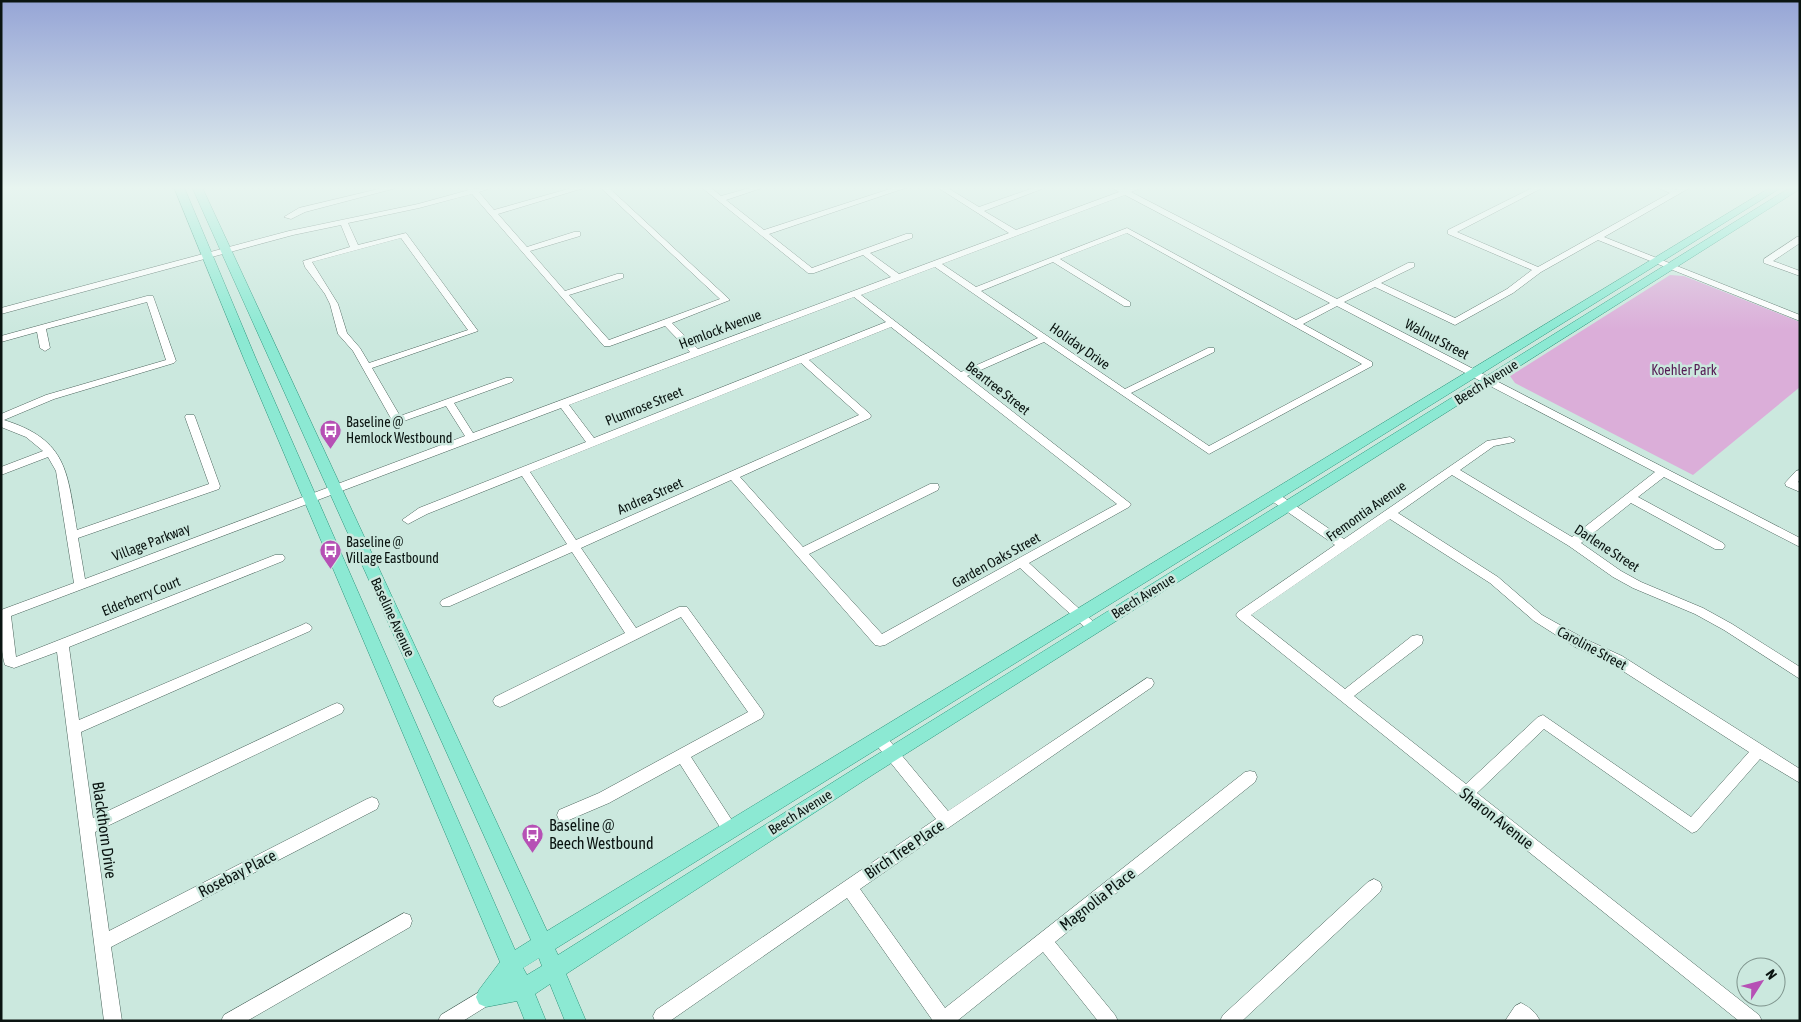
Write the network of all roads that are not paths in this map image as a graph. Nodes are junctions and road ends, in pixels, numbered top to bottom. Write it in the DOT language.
graph roads {
  1 [pos="199,235"];
  2 [pos="219,235"];
  3 [pos="290,235"];
  4 [pos="349,235"];
  5 [pos="511,235"];
  6 [pos="575,235"];
  7 [pos="655,235"];
  8 [pos="765,235"];
  9 [pos="1014,235"];
  10 [pos="1115,235"];
  11 [pos="1136,235"];
  12 [pos="1215,235"];
  13 [pos="1457,235"];
  14 [pos="1602,235"];
  15 [pos="1700,235"];
  16 [pos="1720,235"];
  17 [pos="909,236"];
  18 [pos="1598,237"];
  19 [pos="1800,239"];
  20 [pos="355,248"];
  21 [pos="525,250"];
  22 [pos="226,251"];
  23 [pos="864,252"];
  24 [pos="208,256"];
  25 [pos="1054,259"];
  26 [pos="1657,261"];
  27 [pos="936,264"];
  28 [pos="1412,265"];
  29 [pos="1670,266"];
  30 [pos="1538,270"];
  31 [pos="1800,274"];
  32 [pos="620,276"];
  33 [pos="898,278"];
  34 [pos="1376,284"];
  35 [pos="974,290"];
  36 [pos="564,294"];
  37 [pos="855,294"];
  38 [pos="1341,302"];
  39 [pos="1127,304"];
  40 [pos="1,311"];
  41 [pos="1800,318"];
  42 [pos="666,322"];
  43 [pos="892,323"];
  44 [pos="1297,323"];
  45 [pos="41,328"];
  46 [pos="1044,338"];
  47 [pos="1,339"];
  48 [pos="45,348"];
  49 [pos="1211,350"];
  50 [pos="698,354"];
  51 [pos="802,359"];
  52 [pos="1369,364"];
  53 [pos="366,367"];
  54 [pos="959,376"];
  55 [pos="1482,376"];
  56 [pos="508,380"];
  57 [pos="1124,393"];
  58 [pos="448,402"];
  59 [pos="563,404"];
  60 [pos="190,417"];
  61 [pos="1,418"];
  62 [pos="1,422"];
  63 [pos="472,439"];
  64 [pos="1510,440"];
  65 [pos="592,443"];
  66 [pos="51,452"];
  67 [pos="1209,452"];
  68 [pos="524,470"];
  69 [pos="1452,470"];
  70 [pos="1,471"];
  71 [pos="1663,472"];
  72 [pos="1800,474"];
  73 [pos="732,476"];
  74 [pos="1795,486"];
  75 [pos="934,487"];
  76 [pos="335,489"];
  77 [pos="1273,496"];
  78 [pos="312,498"];
  79 [pos="1630,498"];
  80 [pos="1125,504"];
  81 [pos="1287,506"];
  82 [pos="1389,513"];
  83 [pos="408,520"];
  84 [pos="72,536"];
  85 [pos="1800,536"];
  86 [pos="1573,543"];
  87 [pos="1800,543"];
  88 [pos="1344,545"];
  89 [pos="1719,546"];
  90 [pos="574,547"];
  91 [pos="801,553"];
  92 [pos="279,558"];
  93 [pos="1022,563"];
  94 [pos="80,584"];
  95 [pos="446,604"];
  96 [pos="3,614"];
  97 [pos="1080,615"];
  98 [pos="1242,615"];
  99 [pos="306,628"];
  100 [pos="1093,628"];
  101 [pos="633,634"];
  102 [pos="1417,640"];
  103 [pos="62,644"];
  104 [pos="1800,674"];
  105 [pos="1147,683"];
  106 [pos="1345,696"];
  107 [pos="500,701"];
  108 [pos="337,709"];
  109 [pos="74,729"];
  110 [pos="879,738"];
  111 [pos="1760,751"];
  112 [pos="892,754"];
  113 [pos="682,755"];
  114 [pos="1250,777"];
  115 [pos="1800,777"];
  116 [pos="1466,793"];
  117 [pos="372,804"];
  118 [pos="564,815"];
  119 [pos="946,820"];
  120 [pos="87,828"];
  121 [pos="730,830"];
  122 [pos="849,887"];
  123 [pos="1374,887"];
  124 [pos="404,921"];
  125 [pos="1044,941"];
  126 [pos="102,943"];
  127 [pos="543,945"];
  128 [pos="511,964"];
  129 [pos="553,969"];
  130 [pos="522,990"];
  131 [pos="486,997"];
  132 [pos="662,1016"];
  133 [pos="943,1020"];
  134 [pos="113,1021"];
  135 [pos="230,1021"];
  136 [pos="447,1021"];
  137 [pos="536,1021"];
  138 [pos="576,1021"];
  139 [pos="1109,1021"];
  140 [pos="1229,1021"];
  141 [pos="1753,1021"];
  1 -- 24 [label="main road, Baseline Avenue"];
  2 -- 22 [label="main road, Baseline Avenue"];
  3 -- 22 [label="street"];
  4 -- 20 [label="street"];
  5 -- 21 [label="street"];
  6 -- 21 [label="street"];
  7 -- 42 [label="street"];
  8 -- 23 [label="street"];
  9 -- 27 [label="street, Hemlock Avenue"];
  10 -- 25 [label="street"];
  11 -- 44 [label="street"];
  12 -- 38 [label="street, Walnut Street"];
  13 -- 30 [label="street"];
  14 -- 18 [label="street"];
  15 -- 26 [label="main road, Beech Avenue"];
  16 -- 29 [label="main road, Beech Avenue"];
  17 -- 23 [label="street"];
  18 -- 26 [label="street"];
  18 -- 30 [label="street"];
  19 -- 31 [label="street"];
  20 -- 53 [label="street"];
  20 -- 53 [label="street"];
  21 -- 36 [label="street"];
  22 -- 24 [label="street"];
  22 -- 76 [label="main road, Baseline Avenue"];
  23 -- 33 [label="street"];
  24 -- 40 [label="street"];
  24 -- 78 [label="main road, Baseline Avenue"];
  25 -- 35 [label="street"];
  25 -- 39 [label="street"];
  26 -- 29 [label="street"];
  26 -- 55 [label="main road, Beech Avenue"];
  27 -- 33 [label="street, Hemlock Avenue"];
  27 -- 35 [label="street, Holiday Drive"];
  28 -- 34 [label="street"];
  29 -- 41 [label="street"];
  29 -- 55 [label="main road, Beech Avenue"];
  30 -- 34 [label="street"];
  32 -- 36 [label="street"];
  33 -- 37 [label="street, Hemlock Avenue"];
  34 -- 38 [label="street"];
  35 -- 46 [label="street, Holiday Drive"];
  36 -- 42 [label="street"];
  37 -- 43 [label="street, Beartree Street"];
  37 -- 50 [label="street, Hemlock Avenue"];
  38 -- 44 [label="street"];
  38 -- 55 [label="street, Walnut Street"];
  42 -- 50 [label="street"];
  43 -- 51 [label="street, Plumrose Street"];
  43 -- 54 [label="street, Beartree Street"];
  44 -- 52 [label="street"];
  45 -- 47 [label="street"];
  45 -- 48 [label="street"];
  45 -- 61 [label="street"];
  46 -- 54 [label="street"];
  46 -- 57 [label="street, Holiday Drive"];
  49 -- 57 [label="street"];
  50 -- 59 [label="street, Hemlock Avenue"];
  51 -- 65 [label="street, Plumrose Street"];
  51 -- 73 [label="street, Andrea Street"];
  52 -- 67 [label="street"];
  53 -- 58 [label="street"];
  54 -- 80 [label="street, Beartree Street"];
  55 -- 71 [label="street, Walnut Street"];
  55 -- 77 [label="main road, Beech Avenue"];
  55 -- 81 [label="main road, Beech Avenue"];
  55 -- 85 [label="street, Walnut Street"];
  56 -- 58 [label="street"];
  57 -- 67 [label="street, Holiday Drive"];
  58 -- 63 [label="street"];
  59 -- 63 [label="street, Hemlock Avenue"];
  59 -- 65 [label="street"];
  60 -- 84 [label="street"];
  62 -- 66 [label="street"];
  63 -- 76 [label="street, Hemlock Avenue"];
  64 -- 69 [label="street, Fremontia Avenue"];
  65 -- 68 [label="street, Plumrose Street"];
  66 -- 70 [label="street"];
  66 -- 84 [label="street"];
  68 -- 83 [label="street, Plumrose Street"];
  68 -- 90 [label="street"];
  69 -- 82 [label="street, Fremontia Avenue"];
  69 -- 86 [label="street, Darlene Street"];
  71 -- 79 [label="street"];
  71 -- 87 [label="street, Walnut Street"];
  72 -- 74 [label="street"];
  73 -- 90 [label="street, Andrea Street"];
  73 -- 91 [label="street"];
  75 -- 91 [label="street"];
  76 -- 78 [label="street, Hemlock Avenue"];
  76 -- 127 [label="main road, Baseline Avenue"];
  77 -- 81 [label="street"];
  77 -- 97 [label="main road, Beech Avenue"];
  78 -- 94 [label="street, Village Parkway"];
  78 -- 128 [label="main road, Baseline Avenue"];
  79 -- 86 [label="street"];
  79 -- 89 [label="street"];
  80 -- 93 [label="street, Garden Oaks Street"];
  81 -- 88 [label="street"];
  81 -- 100 [label="main road, Beech Avenue"];
  82 -- 88 [label="street, Fremontia Avenue"];
  82 -- 111 [label="street, Caroline Street"];
  84 -- 94 [label="street"];
  86 -- 104 [label="street, Darlene Street"];
  88 -- 98 [label="street, Fremontia Avenue"];
  90 -- 95 [label="street, Andrea Street"];
  90 -- 101 [label="street"];
  91 -- 93 [label="street, Garden Oaks Street"];
  92 -- 103 [label="street, Elderberry Court"];
  93 -- 97 [label="street"];
  94 -- 96 [label="street, Village Parkway"];
  96 -- 103 [label="street, Elderberry Court"];
  97 -- 100 [label="street"];
  97 -- 110 [label="main road, Beech Avenue"];
  98 -- 106 [label="street, Sharon Avenue"];
  99 -- 109 [label="street"];
  100 -- 112 [label="main road, Beech Avenue"];
  101 -- 107 [label="street"];
  101 -- 113 [label="street"];
  102 -- 106 [label="street"];
  103 -- 109 [label="street, Blackthorn Drive"];
  105 -- 119 [label="street, Birch Tree Place"];
  106 -- 116 [label="street, Sharon Avenue"];
  108 -- 120 [label="street"];
  109 -- 120 [label="street, Blackthorn Drive"];
  110 -- 112 [label="street"];
  110 -- 121 [label="main road, Beech Avenue"];
  111 -- 115 [label="street, Caroline Street"];
  111 -- 116 [label="street"];
  112 -- 119 [label="street"];
  112 -- 129 [label="main road, Beech Avenue"];
  113 -- 118 [label="street"];
  113 -- 121 [label="street"];
  114 -- 125 [label="street, Magnolia Place"];
  116 -- 141 [label="street, Sharon Avenue"];
  117 -- 126 [label="street, Rosebay Place"];
  119 -- 122 [label="street, Birch Tree Place"];
  120 -- 126 [label="street, Blackthorn Drive"];
  121 -- 127 [label="main road, Beech Avenue"];
  122 -- 132 [label="street, Birch Tree Place"];
  122 -- 133 [label="street"];
  123 -- 140 [label="street"];
  124 -- 135 [label="street"];
  125 -- 133 [label="street, Magnolia Place"];
  125 -- 139 [label="street"];
  126 -- 134 [label="street, Blackthorn Drive"];
  127 -- 128 [label="main road, Beech Avenue"];
  127 -- 129 [label="main road, Baseline Avenue"];
  128 -- 130 [label="main road, Baseline Avenue"];
  128 -- 131 [label="main road, Beech Avenue"];
  129 -- 130 [label="main road, Beech Avenue"];
  129 -- 138 [label="main road, Baseline Avenue"];
  130 -- 131 [label="main road, Beech Avenue"];
  130 -- 137 [label="main road, Baseline Avenue"];
  131 -- 136 [label="street, Beech Avenue"];
}
